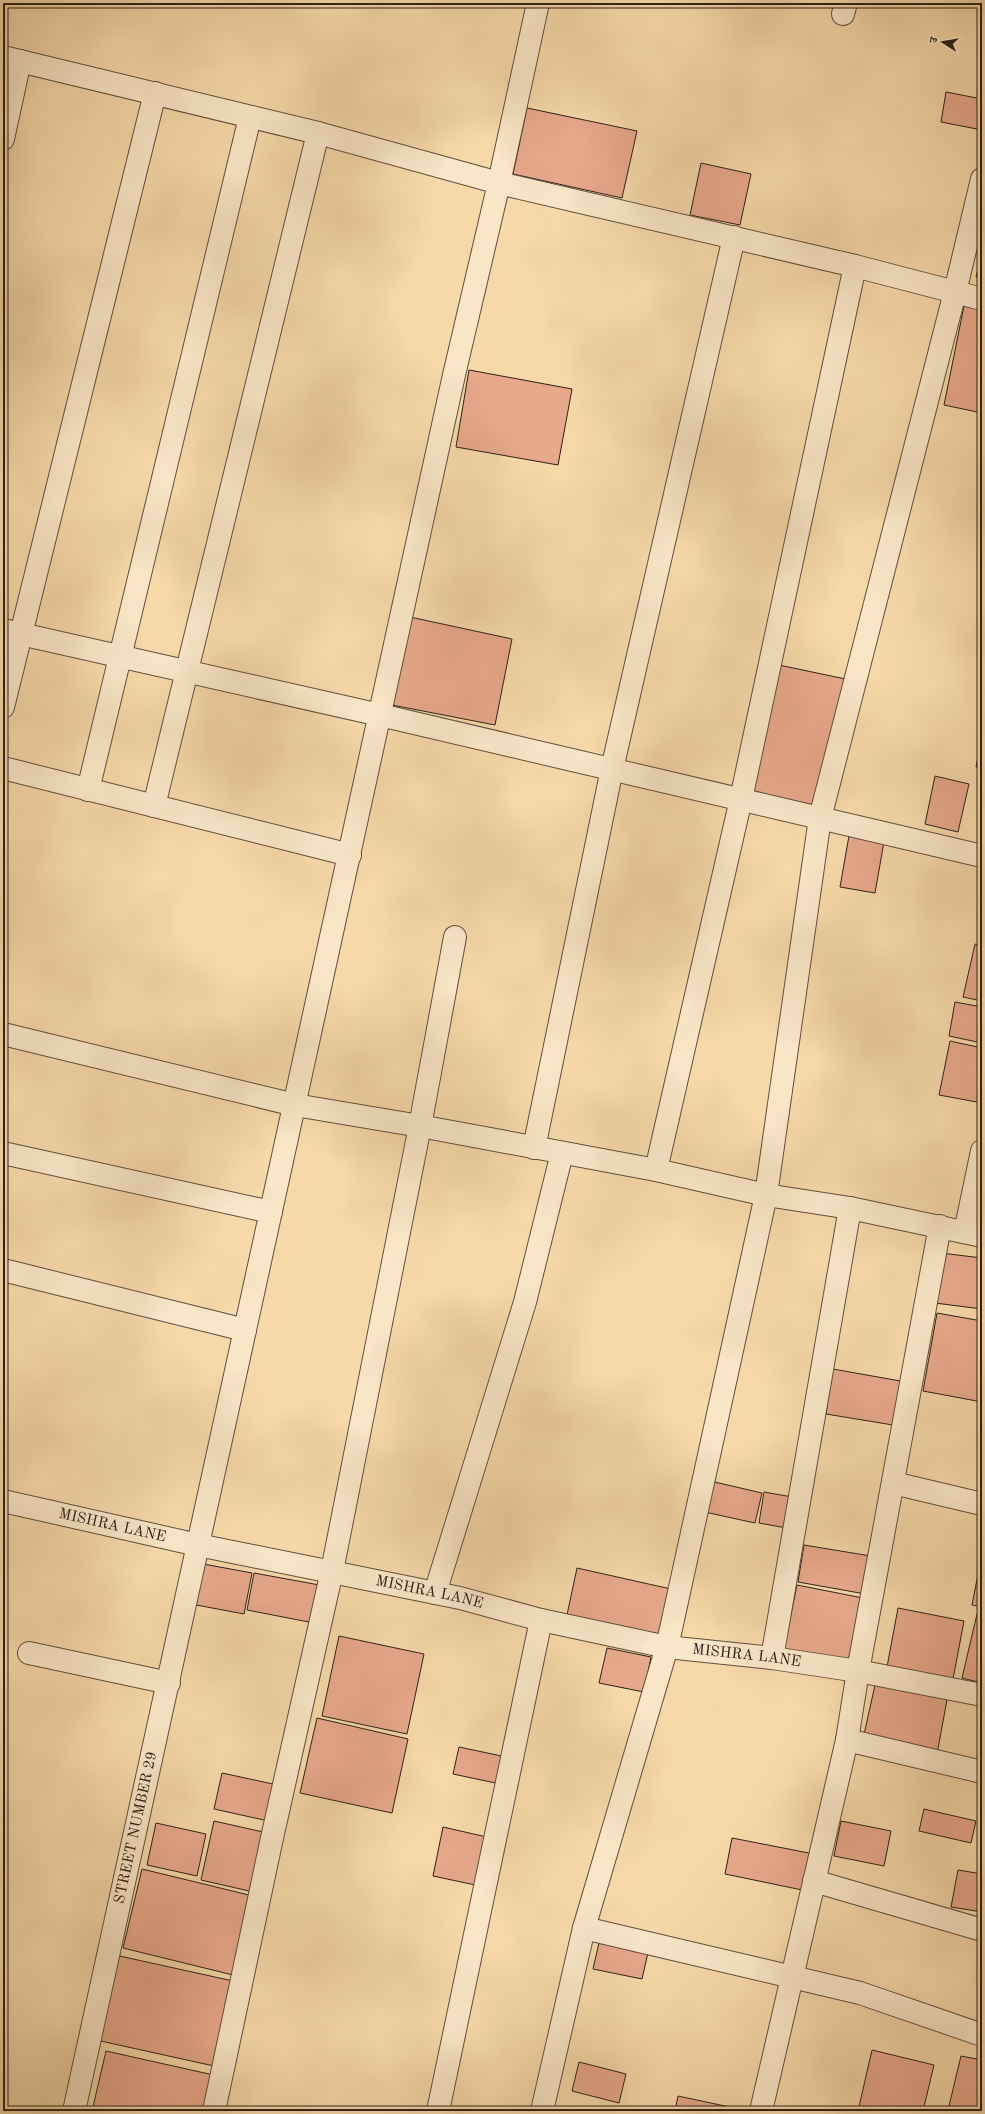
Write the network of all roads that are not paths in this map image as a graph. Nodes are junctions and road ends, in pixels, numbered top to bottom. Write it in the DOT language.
graph roads {
  1 [pos="538,3"];
  2 [pos="11,59"];
  3 [pos="155,93"];
  4 [pos="250,117"];
  5 [pos="318,133"];
  6 [pos="3,139"];
  7 [pos="982,179"];
  8 [pos="499,183"];
  9 [pos="734,237"];
  10 [pos="855,266"];
  11 [pos="956,292"];
  12 [pos="982,299"];
  13 [pos="12,632"];
  14 [pos="120,655"];
  15 [pos="186,672"];
  16 [pos="3,707"];
  17 [pos="380,715"];
  18 [pos="3,768"];
  19 [pos="612,769"];
  20 [pos="88,790"];
  21 [pos="741,799"];
  22 [pos="154,806"];
  23 [pos="820,818"];
  24 [pos="350,855"];
  25 [pos="982,856"];
  26 [pos="455,937"];
  27 [pos="3,1034"];
  28 [pos="295,1105"];
  29 [pos="420,1126"];
  30 [pos="534,1148"];
  31 [pos="982,1151"];
  32 [pos="562,1153"];
  33 [pos="3,1154"];
  34 [pos="656,1170"];
  35 [pos="766,1195"];
  36 [pos="850,1208"];
  37 [pos="271,1212"];
  38 [pos="940,1226"];
  39 [pos="973,1234"];
  40 [pos="3,1270"];
  41 [pos="245,1330"];
  42 [pos="893,1483"];
  43 [pos="3,1501"];
  44 [pos="982,1504"];
  45 [pos="198,1545"];
  46 [pos="332,1571"];
  47 [pos="435,1593"];
  48 [pos="541,1620"];
  49 [pos="667,1647"];
  50 [pos="29,1653"];
  51 [pos="772,1658"];
  52 [pos="858,1671"];
  53 [pos="169,1683"];
  54 [pos="982,1695"];
  55 [pos="847,1740"];
  56 [pos="982,1772"];
  57 [pos="814,1881"];
  58 [pos="584,1928"];
  59 [pos="982,1930"];
  60 [pos="792,1976"];
  61 [pos="982,2035"];
  62 [pos="74,2111"];
  63 [pos="214,2111"];
  64 [pos="438,2111"];
  65 [pos="542,2111"];
  66 [pos="761,2111"];
  1 -- 8 [label="street, STREET NUMBER 29"];
  2 -- 3 [label="street"];
  2 -- 6 [label="street"];
  3 -- 4 [label="street"];
  3 -- 13 [label="street"];
  4 -- 5 [label="street"];
  4 -- 14 [label="street"];
  5 -- 8 [label="street"];
  5 -- 15 [label="street"];
  7 -- 11 [label="street"];
  8 -- 9 [label="street"];
  8 -- 17 [label="street, STREET NUMBER 29"];
  9 -- 10 [label="street"];
  9 -- 19 [label="street"];
  10 -- 11 [label="street"];
  10 -- 21 [label="street"];
  11 -- 12 [label="street"];
  11 -- 23 [label="street"];
  13 -- 14 [label="street"];
  13 -- 16 [label="street"];
  14 -- 15 [label="street"];
  14 -- 20 [label="street"];
  15 -- 17 [label="street"];
  15 -- 22 [label="street"];
  17 -- 19 [label="street"];
  17 -- 24 [label="street, STREET NUMBER 29"];
  18 -- 20 [label="street"];
  19 -- 21 [label="street"];
  19 -- 30 [label="street"];
  20 -- 22 [label="street"];
  21 -- 23 [label="street"];
  21 -- 34 [label="street"];
  22 -- 24 [label="street"];
  23 -- 25 [label="street"];
  23 -- 35 [label="street"];
  24 -- 28 [label="street, STREET NUMBER 29"];
  26 -- 29 [label="street"];
  27 -- 28 [label="street"];
  28 -- 29 [label="street"];
  28 -- 37 [label="street, STREET NUMBER 29"];
  29 -- 30 [label="street"];
  29 -- 46 [label="street"];
  30 -- 32 [label="street"];
  31 -- 39 [label="street"];
  32 -- 34 [label="street"];
  32 -- 47 [label="street"];
  33 -- 37 [label="street"];
  34 -- 35 [label="street"];
  35 -- 36 [label="street"];
  35 -- 49 [label="street"];
  36 -- 38 [label="street"];
  36 -- 51 [label="street"];
  37 -- 41 [label="street, STREET NUMBER 29"];
  38 -- 39 [label="street"];
  38 -- 42 [label="street"];
  40 -- 41 [label="street"];
  41 -- 45 [label="street, STREET NUMBER 29"];
  42 -- 44 [label="street"];
  42 -- 52 [label="street"];
  43 -- 45 [label="street, MISHRA LANE"];
  45 -- 46 [label="street, MISHRA LANE"];
  45 -- 53 [label="street, STREET NUMBER 29"];
  46 -- 47 [label="street, MISHRA LANE"];
  46 -- 63 [label="street"];
  47 -- 48 [label="street, MISHRA LANE"];
  48 -- 49 [label="street, MISHRA LANE"];
  48 -- 64 [label="street"];
  49 -- 51 [label="street, MISHRA LANE"];
  49 -- 58 [label="street"];
  50 -- 53 [label="street"];
  51 -- 52 [label="street, MISHRA LANE"];
  52 -- 54 [label="street, MISHRA LANE"];
  52 -- 55 [label="street"];
  53 -- 62 [label="street, STREET NUMBER 29"];
  55 -- 56 [label="street"];
  55 -- 57 [label="street"];
  57 -- 59 [label="street"];
  57 -- 60 [label="street"];
  58 -- 60 [label="street"];
  58 -- 65 [label="street"];
  60 -- 61 [label="street"];
  60 -- 66 [label="street"];
}
